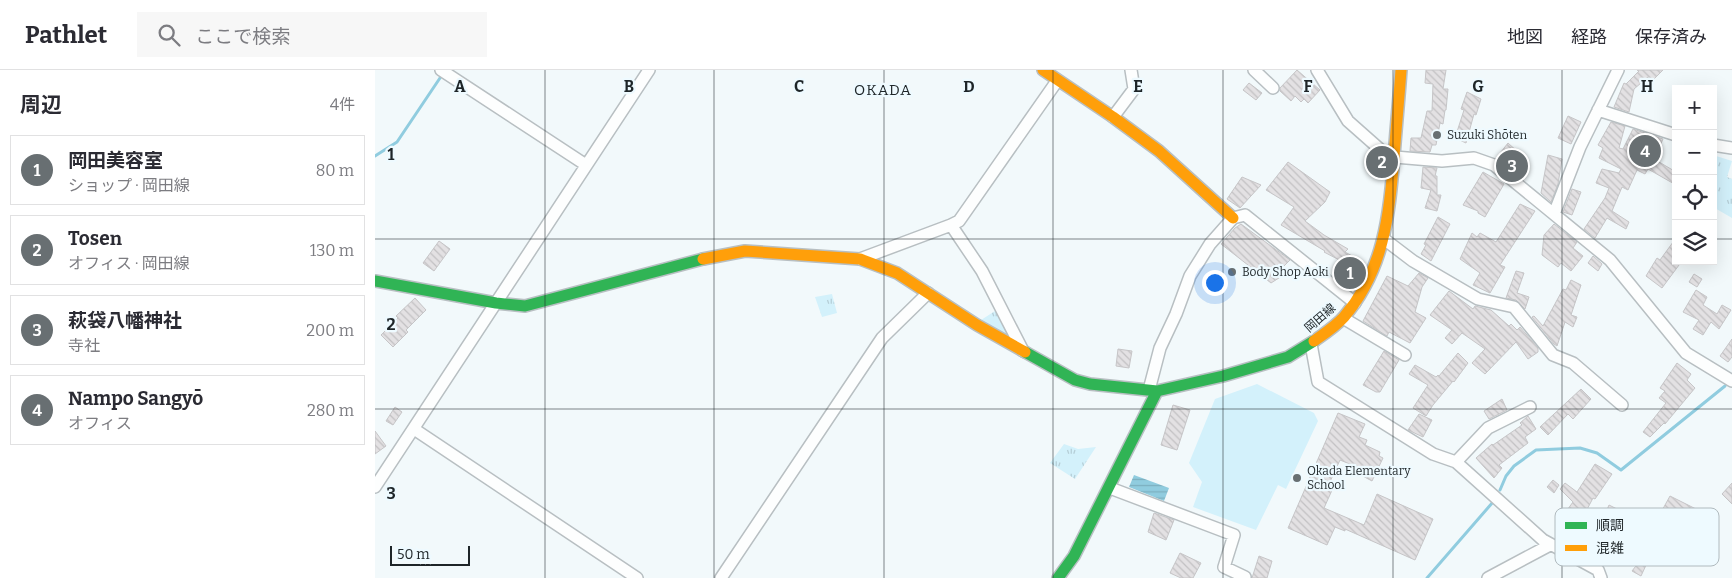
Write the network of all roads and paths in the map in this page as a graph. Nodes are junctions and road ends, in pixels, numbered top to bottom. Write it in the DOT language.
graph roads {
  1 [pos="441,70"];
  2 [pos="649,70"];
  3 [pos="1043,70"];
  4 [pos="1131,70"];
  5 [pos="1254,70"];
  6 [pos="1317,70"];
  7 [pos="1401,70"];
  8 [pos="1618,70"];
  9 [pos="1057,81"];
  10 [pos="1273,88"];
  11 [pos="1598,110"];
  12 [pos="1113,117"];
  13 [pos="1672,134"];
  14 [pos="1717,146"];
  15 [pos="1732,148"];
  16 [pos="1395,157"];
  17 [pos="586,165"];
  18 [pos="1554,214"];
  19 [pos="1233,218"];
  20 [pos="951,225"];
  21 [pos="1384,239"];
  22 [pos="860,260"];
  23 [pos="378,284"];
  24 [pos="928,294"];
  25 [pos="496,303"];
  26 [pos="1355,303"];
  27 [pos="1343,318"];
  28 [pos="1311,344"];
  29 [pos="1023,351"];
  30 [pos="1405,355"];
  31 [pos="1732,381"];
  32 [pos="1153,390"];
  33 [pos="1622,405"];
  34 [pos="1530,407"];
  35 [pos="414,429"];
  36 [pos="1456,462"];
  37 [pos="375,487"];
  38 [pos="1110,488"];
  39 [pos="1550,545"];
  40 [pos="1555,548"];
  41 [pos="1590,566"];
  42 [pos="1245,577"];
  43 [pos="637,578"];
  44 [pos="721,578"];
  45 [pos="1058,578"];
  46 [pos="1488,578"];
  47 [pos="1601,578"];
  1 -- 17 [label="street"];
  2 -- 17 [label="street"];
  3 -- 9 [label="street"];
  4 -- 12 [label="street"];
  5 -- 10 [label="street"];
  6 -- 16 [label="street"];
  7 -- 16 [label="street, 岡田線"];
  8 -- 11 [label="street"];
  9 -- 12 [label="street"];
  9 -- 20 [label="street"];
  11 -- 13 [label="street"];
  11 -- 18 [label="street"];
  12 -- 19 [label="street"];
  14 -- 15 [label="street"];
  16 -- 18 [label="street"];
  16 -- 21 [label="street, 岡田線"];
  17 -- 25 [label="street"];
  18 -- 31 [label="street"];
  19 -- 26 [label="street"];
  19 -- 32 [label="street"];
  20 -- 22 [label="street"];
  20 -- 29 [label="street"];
  21 -- 26 [label="street, 岡田線"];
  21 -- 33 [label="street"];
  22 -- 24 [label="street, 岡田線"];
  22 -- 25 [label="street, 岡田線"];
  23 -- 25 [label="street, 岡田線"];
  24 -- 29 [label="street, 岡田線"];
  24 -- 44 [label="street"];
  25 -- 35 [label="street"];
  26 -- 27 [label="street, 岡田線"];
  27 -- 28 [label="street, 岡田線"];
  27 -- 30 [label="street"];
  28 -- 32 [label="street, 岡田線"];
  28 -- 36 [label="street"];
  29 -- 32 [label="street, 岡田線"];
  32 -- 38 [label="street"];
  34 -- 36 [label="street"];
  35 -- 37 [label="street"];
  35 -- 43 [label="street"];
  36 -- 39 [label="street"];
  38 -- 42 [label="street"];
  38 -- 45 [label="street"];
  39 -- 40 [label="street"];
  39 -- 46 [label="street"];
  41 -- 47 [label="street"];
}
